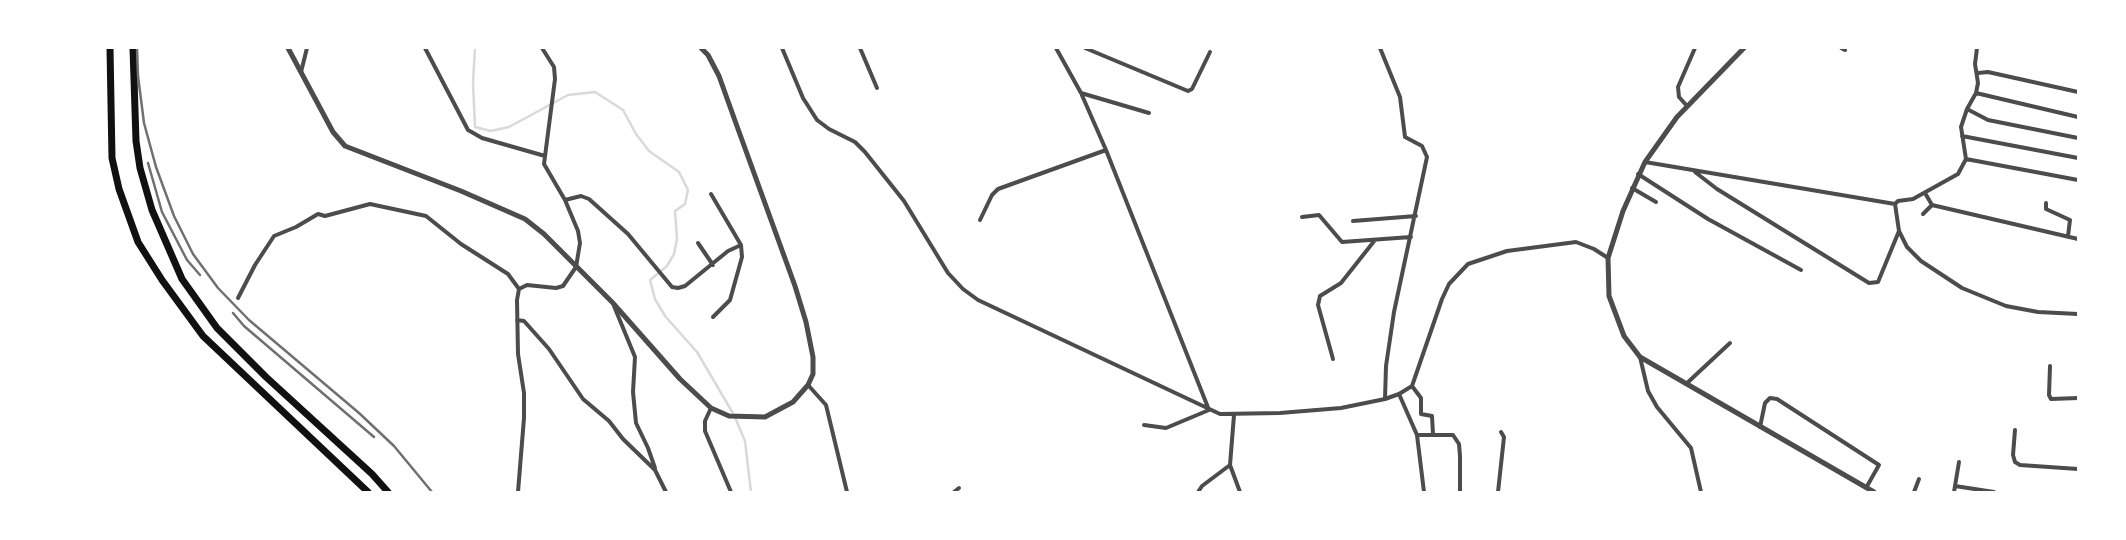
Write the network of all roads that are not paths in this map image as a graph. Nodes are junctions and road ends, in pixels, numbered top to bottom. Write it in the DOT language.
graph roads {
  1 [pos="110,48"];
  2 [pos="134,48"];
  3 [pos="288,48"];
  4 [pos="307,48"];
  5 [pos="425,48"];
  6 [pos="542,48"];
  7 [pos="701,48"];
  8 [pos="782,48"];
  9 [pos="860,48"];
  10 [pos="1056,48"];
  11 [pos="1085,48"];
  12 [pos="1380,48"];
  13 [pos="1695,48"];
  14 [pos="1744,48"];
  15 [pos="1977,48"];
  16 [pos="1210,52"];
  17 [pos="301,72"];
  18 [pos="1978,73"];
  19 [pos="877,88"];
  20 [pos="2078,92"];
  21 [pos="1081,93"];
  22 [pos="1976,94"];
  23 [pos="1687,106"];
  24 [pos="1967,110"];
  25 [pos="1149,113"];
  26 [pos="2078,117"];
  27 [pos="1962,136"];
  28 [pos="2078,138"];
  29 [pos="1106,150"];
  30 [pos="545,156"];
  31 [pos="2078,158"];
  32 [pos="1966,159"];
  33 [pos="1645,162"];
  34 [pos="1695,172"];
  35 [pos="1638,174"];
  36 [pos="2078,180"];
  37 [pos="1632,188"];
  38 [pos="1924,193"];
  39 [pos="711,194"];
  40 [pos="565,200"];
  41 [pos="1656,202"];
  42 [pos="2046,203"];
  43 [pos="1895,204"];
  44 [pos="1932,206"];
  45 [pos="1923,214"];
  46 [pos="1416,216"];
  47 [pos="1302,217"];
  48 [pos="980,220"];
  49 [pos="1353,221"];
  50 [pos="1900,231"];
  51 [pos="2068,236"];
  52 [pos="1411,237"];
  53 [pos="2078,239"];
  54 [pos="1375,240"];
  55 [pos="698,243"];
  56 [pos="742,245"];
  57 [pos="1608,258"];
  58 [pos="713,265"];
  59 [pos="576,267"];
  60 [pos="1801,270"];
  61 [pos="519,289"];
  62 [pos="238,298"];
  63 [pos="612,302"];
  64 [pos="2078,314"];
  65 [pos="713,317"];
  66 [pos="517,320"];
  67 [pos="1730,343"];
  68 [pos="1640,357"];
  69 [pos="1333,359"];
  70 [pos="2050,366"];
  71 [pos="1686,384"];
  72 [pos="808,385"];
  73 [pos="1412,386"];
  74 [pos="1399,394"];
  75 [pos="2078,398"];
  76 [pos="1385,399"];
  77 [pos="710,408"];
  78 [pos="1209,410"];
  79 [pos="1234,414"];
  80 [pos="1144,425"];
  81 [pos="1760,427"];
  82 [pos="2015,430"];
  83 [pos="1502,432"];
  84 [pos="1433,434"];
  85 [pos="1417,435"];
  86 [pos="1959,462"];
  87 [pos="1230,465"];
  88 [pos="2078,469"];
  89 [pos="655,470"];
  90 [pos="1920,479"];
  91 [pos="1955,486"];
  92 [pos="959,488"];
  93 [pos="1866,488"];
  94 [pos="368,492"];
  95 [pos="388,492"];
  96 [pos="518,492"];
  97 [pos="666,492"];
  98 [pos="731,492"];
  99 [pos="847,492"];
  100 [pos="954,492"];
  101 [pos="1198,492"];
  102 [pos="1240,492"];
  103 [pos="1424,492"];
  104 [pos="1460,492"];
  105 [pos="1498,492"];
  106 [pos="1701,492"];
  107 [pos="1874,492"];
  108 [pos="1914,492"];
  109 [pos="1954,492"];
  110 [pos="1994,492"];
  1 -- 94 [label="highway"];
  2 -- 95 [label="highway"];
  3 -- 17 [label="street"];
  4 -- 17 [label="street"];
  5 -- 30 [label="street"];
  6 -- 30 [label="street"];
  7 -- 72 [label="street"];
  8 -- 78 [label="street"];
  9 -- 19 [label="street"];
  10 -- 21 [label="street"];
  11 -- 16 [label="street"];
  12 -- 46 [label="street"];
  13 -- 23 [label="street"];
  14 -- 23 [label="street"];
  15 -- 18 [label="street"];
  17 -- 59 [label="street"];
  18 -- 20 [label="street"];
  18 -- 22 [label="street"];
  21 -- 25 [label="street"];
  21 -- 29 [label="street"];
  22 -- 24 [label="street"];
  22 -- 26 [label="street"];
  23 -- 33 [label="street"];
  24 -- 27 [label="street"];
  24 -- 28 [label="street"];
  27 -- 31 [label="street"];
  27 -- 32 [label="street"];
  29 -- 48 [label="street"];
  29 -- 78 [label="street"];
  30 -- 40 [label="street"];
  32 -- 36 [label="street"];
  32 -- 38 [label="street"];
  33 -- 34 [label="street"];
  33 -- 35 [label="street"];
  34 -- 43 [label="street"];
  34 -- 50 [label="street"];
  35 -- 37 [label="street"];
  35 -- 60 [label="street"];
  37 -- 41 [label="street"];
  37 -- 57 [label="street"];
  38 -- 43 [label="street"];
  38 -- 44 [label="street"];
  39 -- 56 [label="street"];
  40 -- 58 [label="street"];
  40 -- 59 [label="street"];
  42 -- 51 [label="street"];
  43 -- 50 [label="street"];
  44 -- 45 [label="street"];
  44 -- 51 [label="street"];
  46 -- 49 [label="street"];
  46 -- 52 [label="street"];
  47 -- 54 [label="street"];
  50 -- 64 [label="street"];
  51 -- 53 [label="street"];
  52 -- 54 [label="street"];
  52 -- 76 [label="street"];
  54 -- 69 [label="street"];
  55 -- 58 [label="street"];
  56 -- 58 [label="street"];
  56 -- 65 [label="street"];
  57 -- 68 [label="street"];
  57 -- 73 [label="street"];
  59 -- 61 [label="street"];
  59 -- 63 [label="street"];
  61 -- 62 [label="street"];
  61 -- 66 [label="street"];
  63 -- 77 [label="street"];
  63 -- 89 [label="street"];
  66 -- 89 [label="street"];
  66 -- 96 [label="street"];
  67 -- 71 [label="street"];
  68 -- 71 [label="street"];
  68 -- 106 [label="street"];
  70 -- 75 [label="street"];
  71 -- 81 [label="street"];
  72 -- 77 [label="street"];
  72 -- 99 [label="street"];
  73 -- 74 [label="street"];
  73 -- 84 [label="street"];
  74 -- 76 [label="street"];
  74 -- 85 [label="street"];
  76 -- 79 [label="street"];
  77 -- 98 [label="street"];
  78 -- 79 [label="street"];
  78 -- 80 [label="street"];
  79 -- 87 [label="street"];
  81 -- 93 [label="street"];
  81 -- 93 [label="street"];
  82 -- 88 [label="street"];
  83 -- 105 [label="street"];
  84 -- 85 [label="street"];
  84 -- 104 [label="street"];
  85 -- 103 [label="street"];
  86 -- 91 [label="street"];
  87 -- 101 [label="street"];
  87 -- 102 [label="street"];
  89 -- 97 [label="street"];
  90 -- 108 [label="street"];
  91 -- 109 [label="street"];
  91 -- 110 [label="street"];
  92 -- 100 [label="street"];
  93 -- 107 [label="street"];
}
